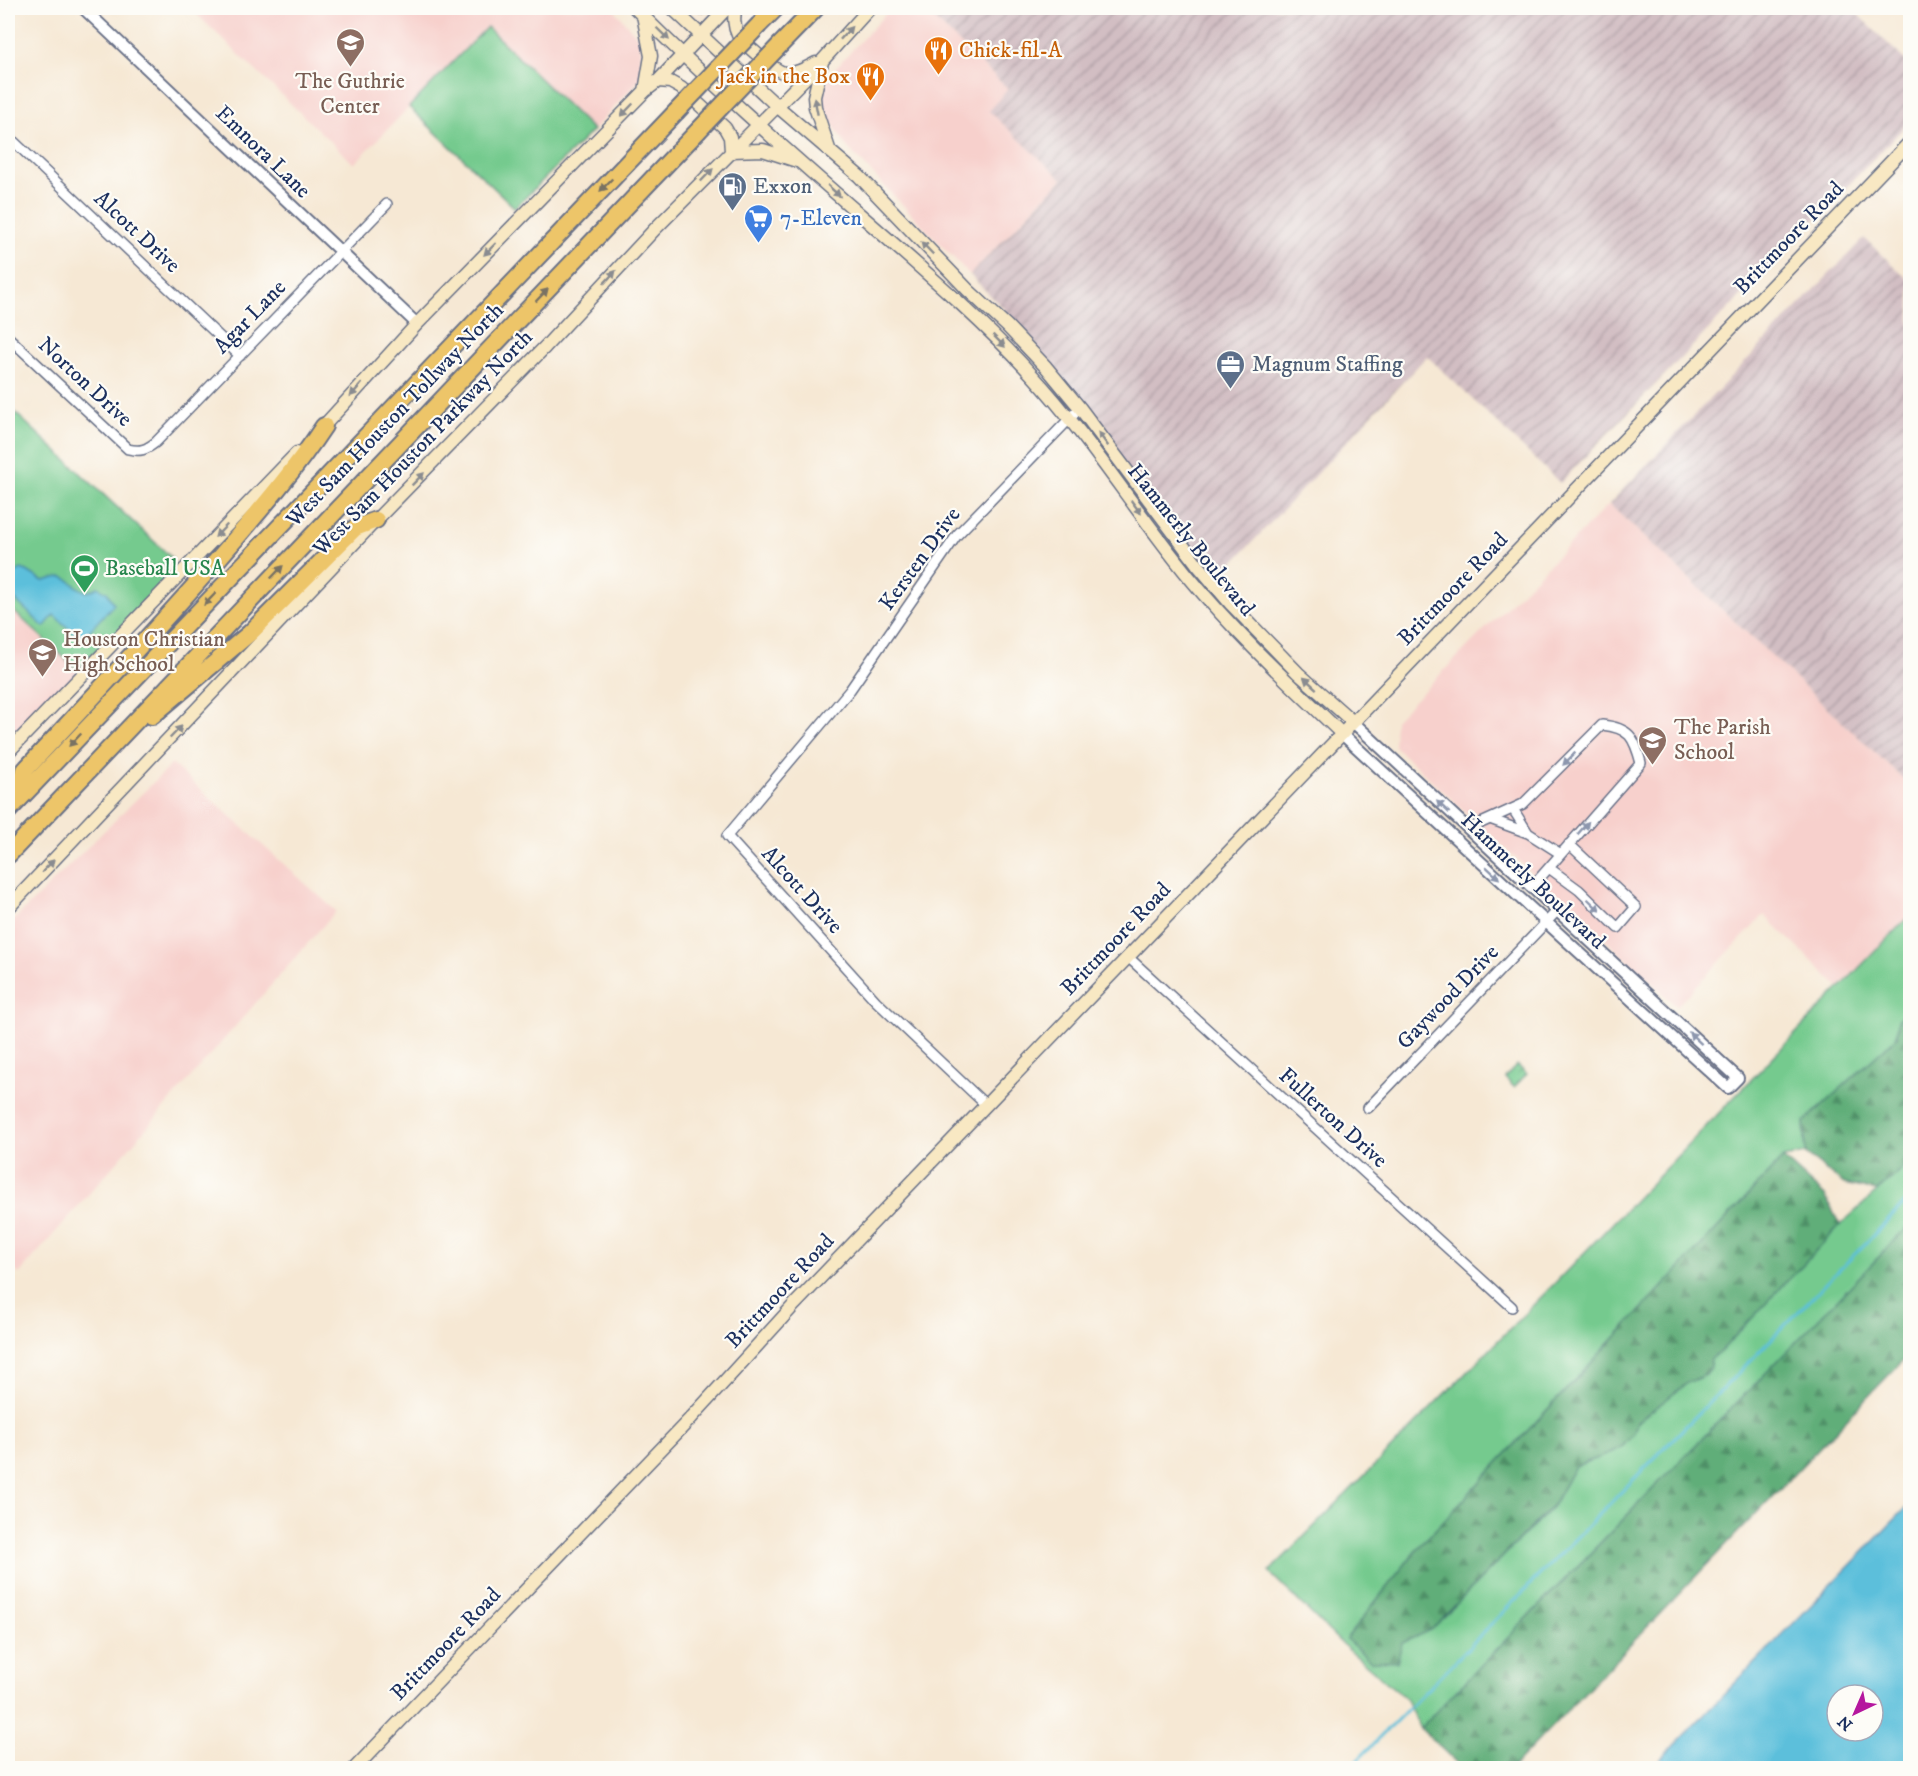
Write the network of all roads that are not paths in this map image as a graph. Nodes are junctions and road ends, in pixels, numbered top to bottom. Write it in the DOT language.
graph roads {
  1 [pos="83,8"];
  2 [pos="672,8"];
  3 [pos="696,8"];
  4 [pos="702,8"];
  5 [pos="728,8"];
  6 [pos="736,8"];
  7 [pos="776,8"];
  8 [pos="816,8"];
  9 [pos="870,8"];
  10 [pos="639,11"];
  11 [pos="701,35"];
  12 [pos="683,54"];
  13 [pos="822,61"];
  14 [pos="658,81"];
  15 [pos="645,91"];
  16 [pos="777,106"];
  17 [pos="759,124"];
  18 [pos="8,136"];
  19 [pos="1911,142"];
  20 [pos="731,151"];
  21 [pos="829,151"];
  22 [pos="802,163"];
  23 [pos="387,204"];
  24 [pos="340,253"];
  25 [pos="417,324"];
  26 [pos="8,337"];
  27 [pos="240,356"];
  28 [pos="1080,408"];
  29 [pos="1069,419"];
  30 [pos="324,426"];
  31 [pos="138,451"];
  32 [pos="376,520"];
  33 [pos="850,690"];
  34 [pos="1353,722"];
  35 [pos="1342,734"];
  36 [pos="8,752"];
  37 [pos="77,782"];
  38 [pos="13,805"];
  39 [pos="1513,809"];
  40 [pos="1490,819"];
  41 [pos="1468,830"];
  42 [pos="1528,833"];
  43 [pos="1483,843"];
  44 [pos="1569,844"];
  45 [pos="1472,853"];
  46 [pos="1561,854"];
  47 [pos="8,855"];
  48 [pos="1549,868"];
  49 [pos="1531,888"];
  50 [pos="8,908"];
  51 [pos="1556,912"];
  52 [pos="1546,922"];
  53 [pos="1128,957"];
  54 [pos="1651,998"];
  55 [pos="1641,1009"];
  56 [pos="986,1105"];
  57 [pos="1368,1108"];
  58 [pos="1512,1307"];
  59 [pos="356,1768"];
  1 -- 24 [label="street, Emnora Lane"];
  2 -- 11 [label="main road, Hammerly Boulevard"];
  3 -- 4 [label="main road"];
  5 -- 11 [label="main road"];
  6 -- 13 [label="main road"];
  7 -- 38 [label="highway, West Sam Houston Tollway North, one-way, bridge"];
  37 -- 8 [label="highway, West Sam Houston Tollway North, one-way, bridge"];
  13 -- 9 [label="main road, West Sam Houston Parkway North, one-way"];
  10 -- 12 [label="main road, Hammerly Boulevard, one-way"];
  10 -- 15 [label="main road"];
  11 -- 12 [label="main road"];
  11 -- 16 [label="main road, Hammerly Boulevard"];
  12 -- 14 [label="main road"];
  12 -- 17 [label="main road, Hammerly Boulevard"];
  13 -- 16 [label="main road, West Sam Houston Parkway North"];
  21 -- 13 [label="main road, one-way"];
  14 -- 15 [label="main road"];
  14 -- 20 [label="main road"];
  15 -- 25 [label="main road, one-way"];
  16 -- 17 [label="main road, West Sam Houston Parkway North"];
  16 -- 21 [label="main road, Hammerly Boulevard"];
  17 -- 20 [label="main road, West Sam Houston Parkway North"];
  17 -- 22 [label="main road, Hammerly Boulevard"];
  18 -- 27 [label="street, Alcott Drive"];
  19 -- 34 [label="main road, Brittmoore Road"];
  20 -- 22 [label="main road"];
  32 -- 20 [label="main road, West Sam Houston Parkway North, one-way"];
  28 -- 21 [label="main road, Hammerly Boulevard, one-way"];
  22 -- 29 [label="main road, Hammerly Boulevard, one-way"];
  23 -- 24 [label="street, Agar Lane"];
  24 -- 25 [label="street, Emnora Lane"];
  24 -- 27 [label="street, Agar Lane"];
  25 -- 30 [label="main road, one-way"];
  26 -- 31 [label="street, Norton Drive"];
  27 -- 31 [label="street, Agar Lane"];
  28 -- 29 [label="street, Kersten Drive"];
  34 -- 28 [label="main road, Hammerly Boulevard, one-way"];
  29 -- 33 [label="street, Kersten Drive"];
  29 -- 35 [label="main road, Hammerly Boulevard, one-way"];
  30 -- 36 [label="main road, one-way"];
  30 -- 38 [label="highway"];
  32 -- 37 [label="highway"];
  50 -- 32 [label="main road, West Sam Houston Parkway North, one-way"];
  33 -- 56 [label="street, Alcott Drive"];
  34 -- 35 [label="main road, Brittmoore Road"];
  41 -- 34 [label="street, Hammerly Boulevard, one-way"];
  35 -- 45 [label="street, Hammerly Boulevard"];
  35 -- 53 [label="main road, Brittmoore Road"];
  37 -- 47 [label="highway, West Sam Houston Tollway North"];
  39 -- 40 [label="street"];
  39 -- 42 [label="street"];
  44 -- 39 [label="street, one-way"];
  40 -- 41 [label="street"];
  40 -- 42 [label="street"];
  41 -- 43 [label="street, Hammerly Boulevard"];
  42 -- 46 [label="street"];
  43 -- 45 [label="street"];
  43 -- 49 [label="street, Hammerly Boulevard"];
  44 -- 46 [label="street"];
  48 -- 44 [label="street, one-way"];
  45 -- 52 [label="street, Hammerly Boulevard, one-way"];
  46 -- 48 [label="street"];
  48 -- 49 [label="street"];
  49 -- 51 [label="street, Hammerly Boulevard"];
  51 -- 52 [label="street, Gaywood Drive"];
  51 -- 54 [label="street, Hammerly Boulevard"];
  52 -- 55 [label="street, Hammerly Boulevard"];
  52 -- 57 [label="street, Gaywood Drive"];
  53 -- 56 [label="main road, Brittmoore Road"];
  53 -- 58 [label="street, Fullerton Drive"];
  54 -- 55 [label="street"];
  55 -- 54 [label="street, Hammerly Boulevard, one-way"];
  56 -- 59 [label="main road, Brittmoore Road"];
}
